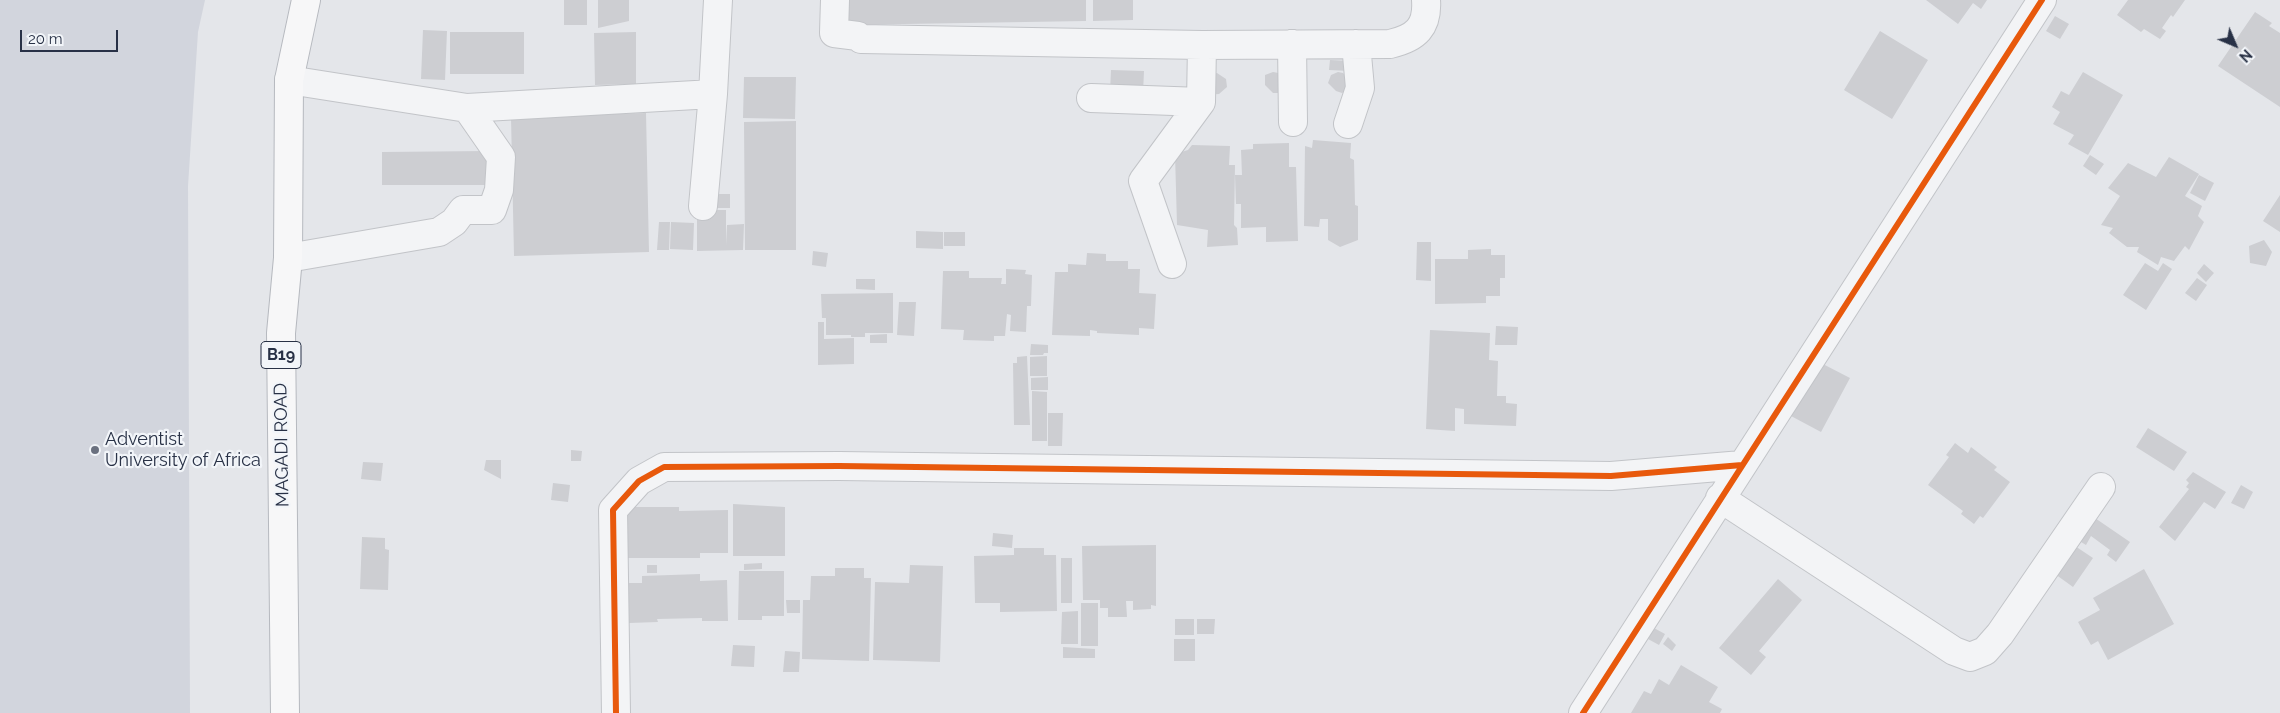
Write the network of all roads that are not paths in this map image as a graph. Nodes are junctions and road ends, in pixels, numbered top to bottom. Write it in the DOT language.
graph roads {
  1 [pos="306,0"];
  2 [pos="718,0"];
  3 [pos="835,0"];
  4 [pos="1426,0"];
  5 [pos="2042,0"];
  6 [pos="1292,44"];
  7 [pos="1356,44"];
  8 [pos="1202,45"];
  9 [pos="288,80"];
  10 [pos="713,94"];
  11 [pos="1091,98"];
  12 [pos="1201,102"];
  13 [pos="467,108"];
  14 [pos="1293,122"];
  15 [pos="1348,124"];
  16 [pos="703,206"];
  17 [pos="288,258"];
  18 [pos="1172,264"];
  19 [pos="1742,465"];
  20 [pos="2101,487"];
  21 [pos="1720,498"];
  22 [pos="285,713"];
  23 [pos="616,713"];
  24 [pos="1583,713"];
  1 -- 9 [label="highway, MAGADI ROAD / B19"];
  2 -- 10 [label="street"];
  3 -- 8 [label="street"];
  4 -- 7 [label="street"];
  5 -- 19 [label="street"];
  6 -- 7 [label="street"];
  6 -- 8 [label="street"];
  6 -- 14 [label="street"];
  7 -- 15 [label="street"];
  8 -- 12 [label="street"];
  9 -- 13 [label="street"];
  9 -- 17 [label="highway, MAGADI ROAD / B19"];
  10 -- 13 [label="street"];
  10 -- 16 [label="street"];
  11 -- 12 [label="street"];
  12 -- 18 [label="street"];
  13 -- 17 [label="street"];
  17 -- 22 [label="highway, MAGADI ROAD / B19"];
  19 -- 21 [label="street"];
  19 -- 23 [label="street"];
  20 -- 21 [label="street"];
  21 -- 24 [label="street"];
}
